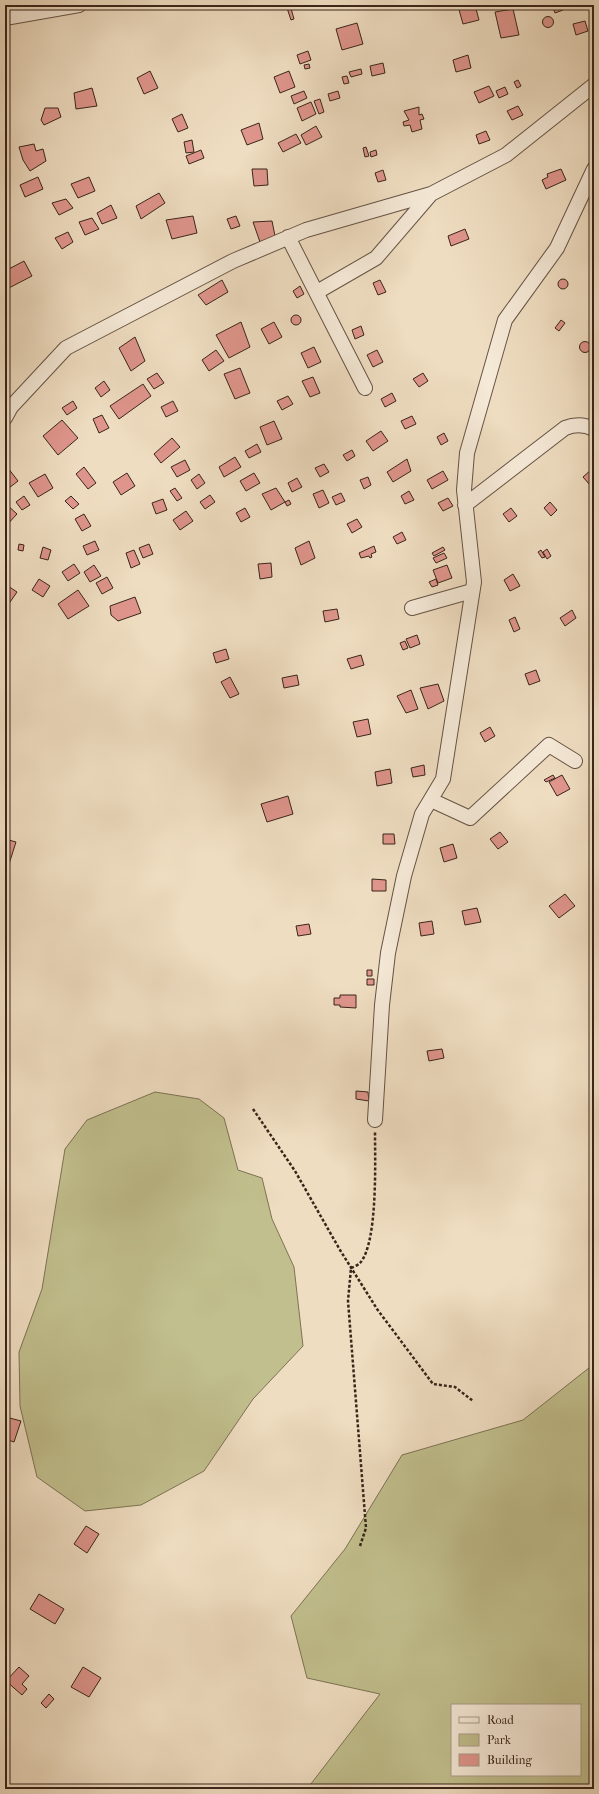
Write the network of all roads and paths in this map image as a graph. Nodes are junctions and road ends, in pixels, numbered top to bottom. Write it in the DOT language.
graph roads {
  1 [pos="79,5"];
  2 [pos="5,18"];
  3 [pos="594,86"];
  4 [pos="594,169"];
  5 [pos="431,194"];
  6 [pos="288,237"];
  7 [pos="317,292"];
  8 [pos="365,388"];
  9 [pos="5,418"];
  10 [pos="594,429"];
  11 [pos="465,505"];
  12 [pos="472,591"];
  13 [pos="412,608"];
  14 [pos="575,761"];
  15 [pos="431,800"];
  16 [pos="253,1109"];
  17 [pos="375,1120"];
  18 [pos="351,1268"];
  19 [pos="473,1401"];
  20 [pos="360,1546"];
  1 -- 2 [label="street"];
  3 -- 5 [label="street"];
  4 -- 11 [label="street"];
  5 -- 6 [label="street"];
  5 -- 7 [label="street"];
  6 -- 7 [label="street"];
  6 -- 9 [label="street"];
  7 -- 8 [label="street"];
  10 -- 11 [label="street"];
  11 -- 12 [label="street"];
  12 -- 13 [label="street"];
  12 -- 15 [label="street"];
  14 -- 15 [label="street"];
  15 -- 17 [label="street"];
  16 -- 18 [label="path"];
  17 -- 18 [label="path"];
  18 -- 19 [label="path"];
  18 -- 20 [label="path"];
}
